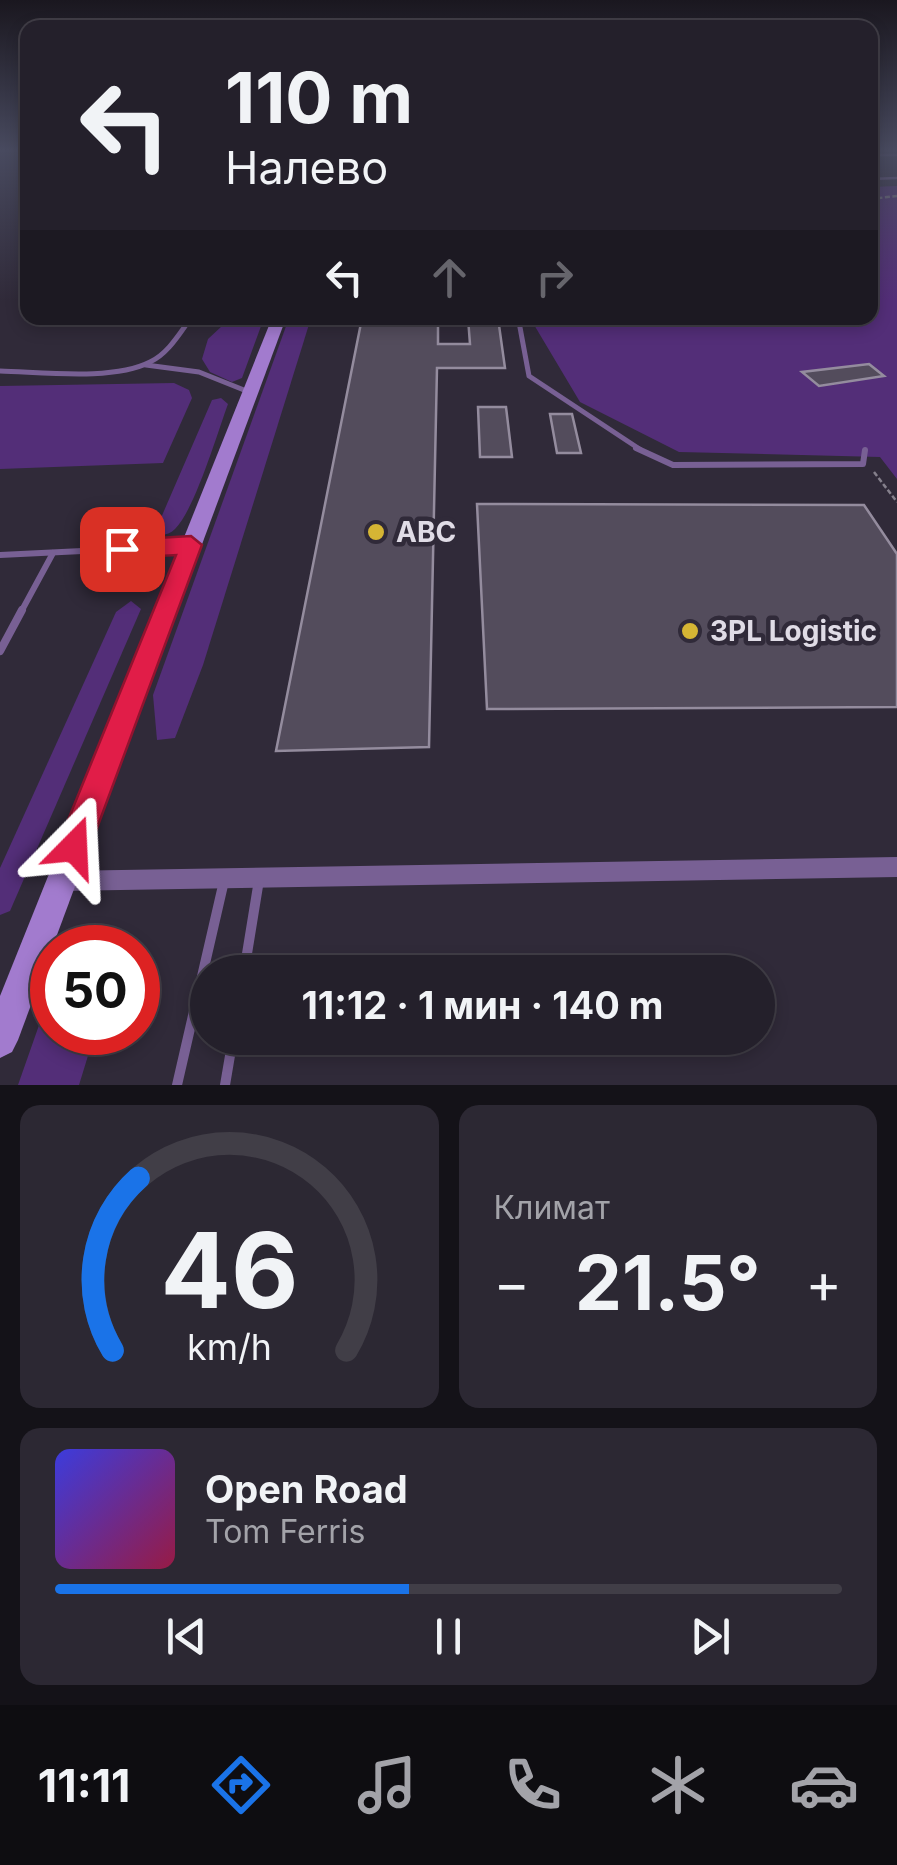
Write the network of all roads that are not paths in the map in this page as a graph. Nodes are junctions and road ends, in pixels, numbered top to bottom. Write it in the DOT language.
graph roads {
  1 [pos="185,325"];
  2 [pos="276,325"];
  3 [pos="519,325"];
  4 [pos="146,364"];
  5 [pos="0,371"];
  6 [pos="250,393"];
  7 [pos="865,450"];
  8 [pos="191,545"];
  9 [pos="54,552"];
  10 [pos="0,555"];
  11 [pos="0,650"];
  12 [pos="897,867"];
  13 [pos="260,878"];
  14 [pos="224,880"];
  15 [pos="61,881"];
  16 [pos="247,955"];
  17 [pos="0,1040"];
  18 [pos="230,1055"];
  19 [pos="177,1085"];
  20 [pos="225,1085"];
  1 -- 4 [label="lane"];
  2 -- 6 [label="main road"];
  3 -- 7 [label="lane"];
  4 -- 5 [label="lane"];
  4 -- 6 [label="lane"];
  6 -- 8 [label="main road"];
  8 -- 9 [label="lane"];
  8 -- 15 [label="main road"];
  9 -- 10 [label="lane"];
  9 -- 11 [label="lane"];
  12 -- 13 [label="street"];
  13 -- 14 [label="street"];
  13 -- 16 [label="lane"];
  14 -- 15 [label="street"];
  14 -- 19 [label="lane"];
  15 -- 17 [label="main road"];
  18 -- 20 [label="lane"];
}
